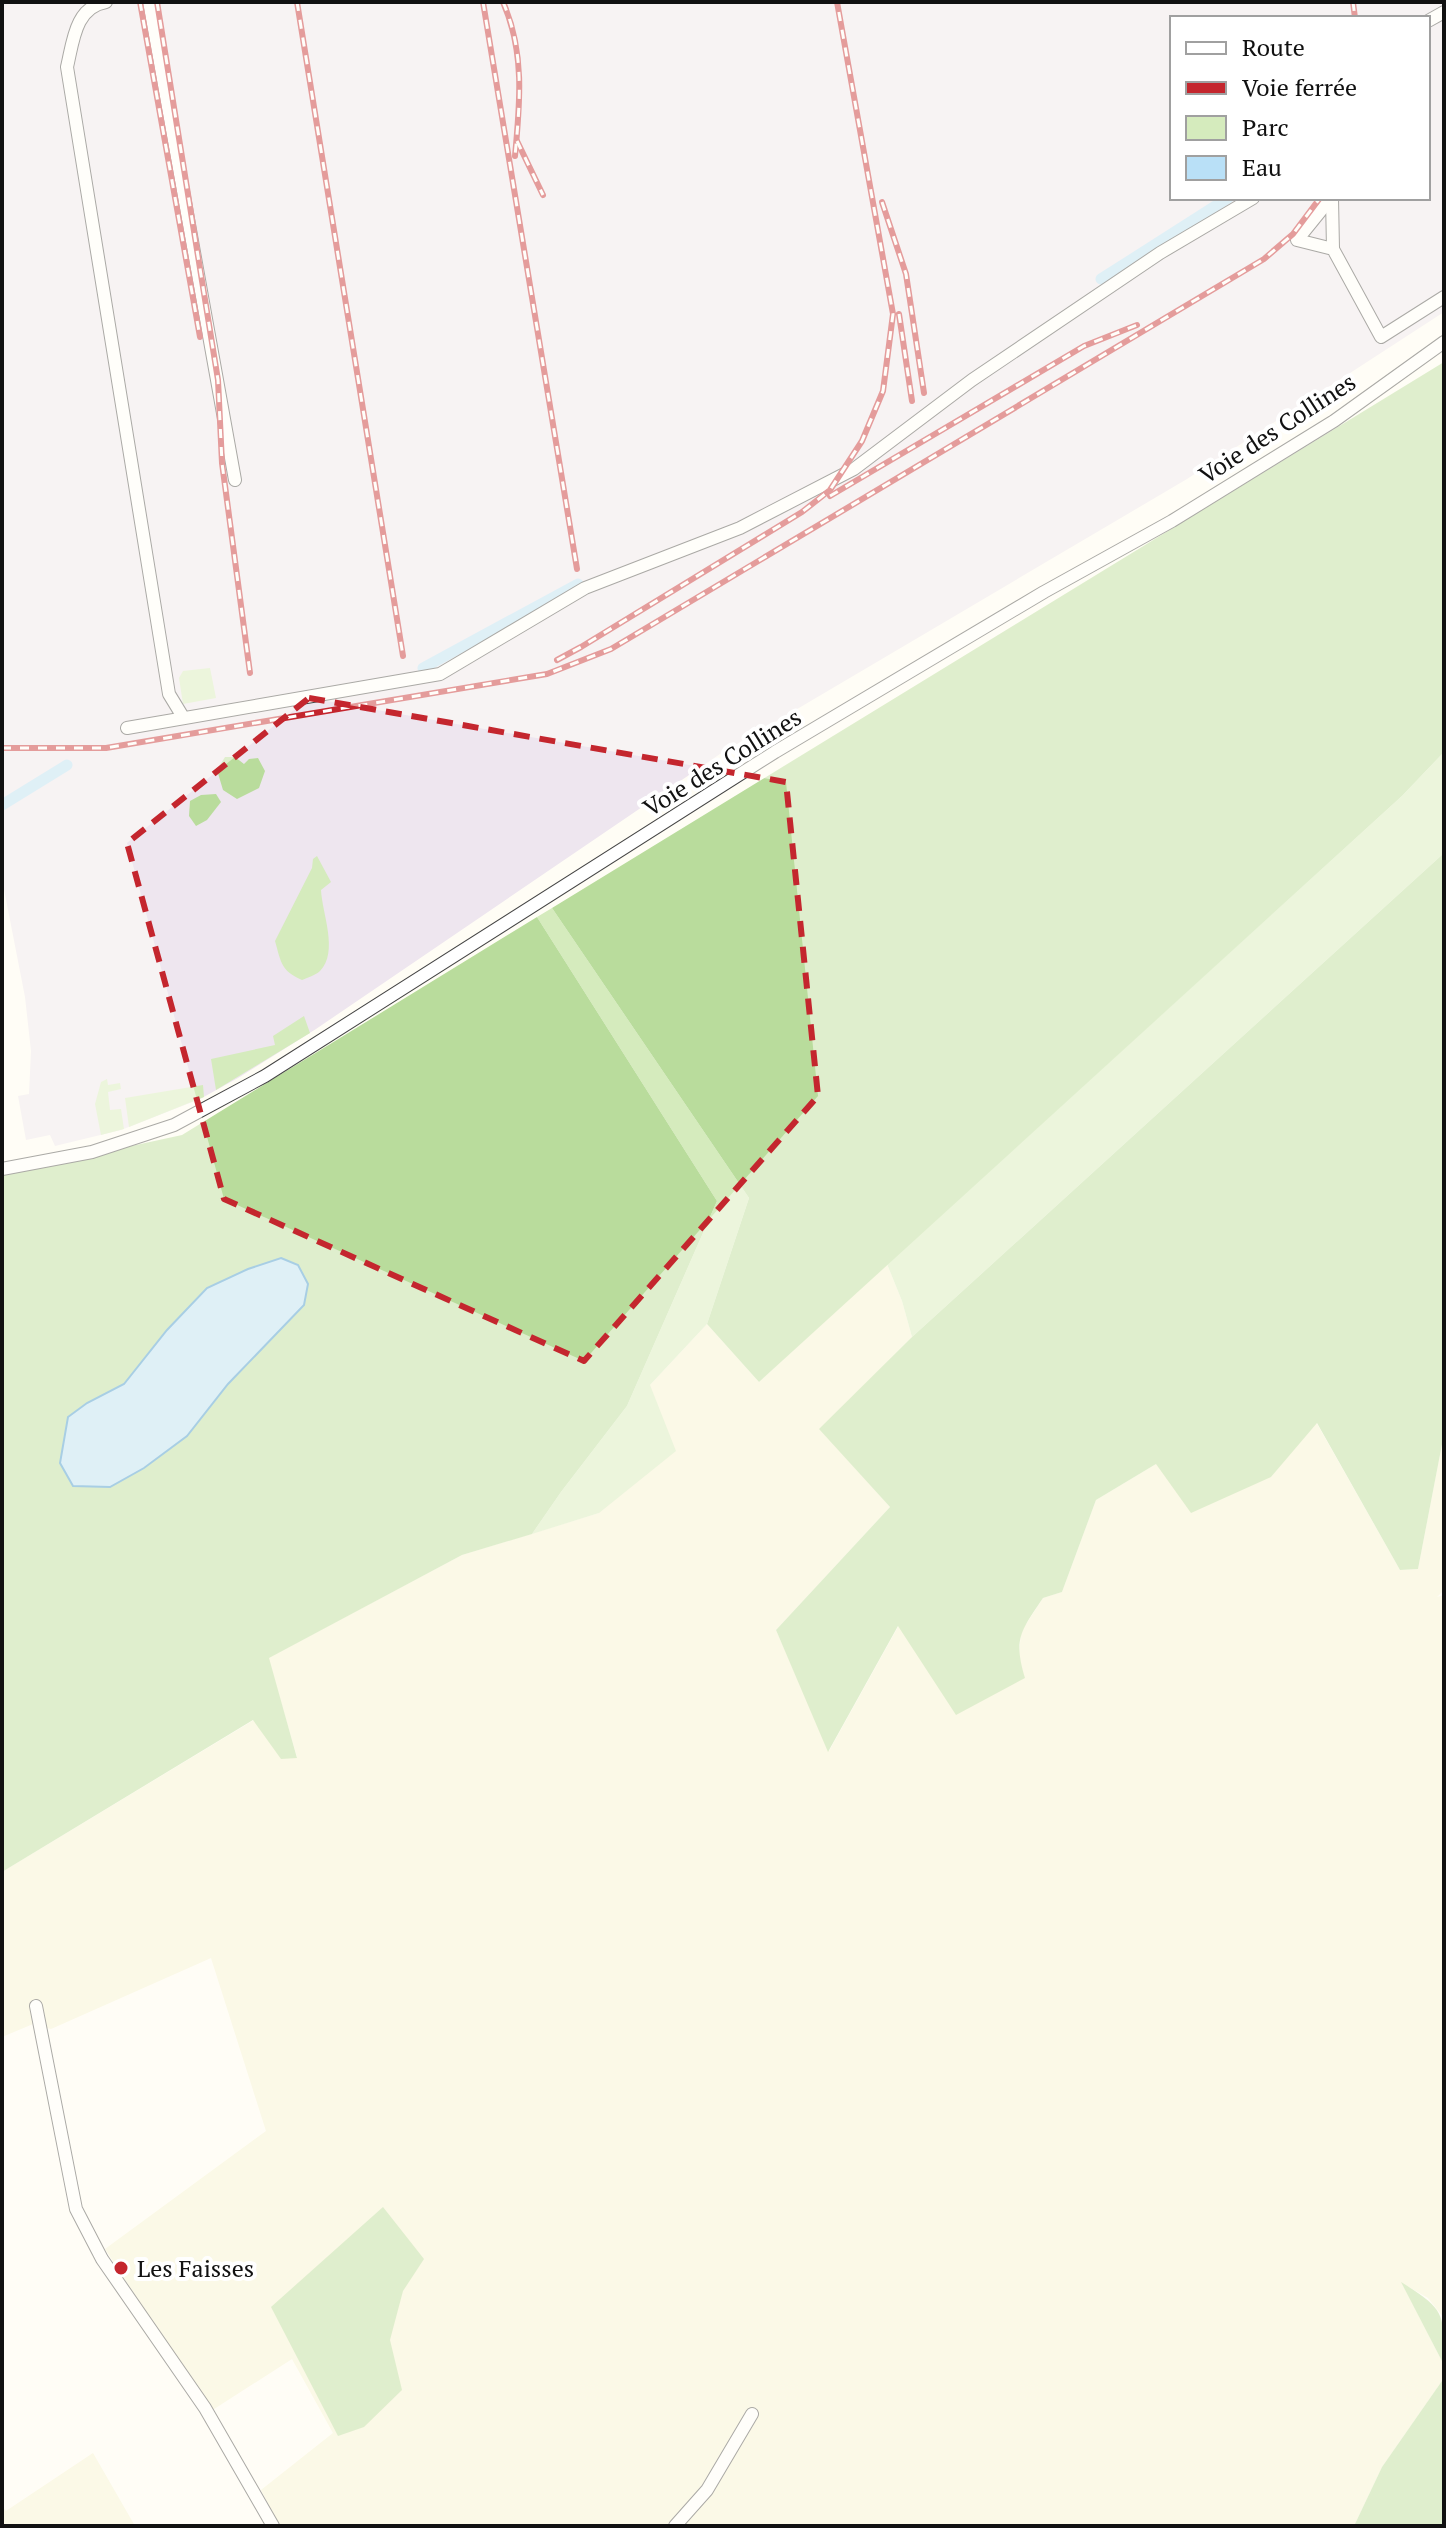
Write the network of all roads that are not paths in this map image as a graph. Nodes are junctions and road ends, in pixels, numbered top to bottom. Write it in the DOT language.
graph roads {
  1 [pos="106,2"];
  2 [pos="149,2"];
  3 [pos="1250,200"];
  4 [pos="1330,200"];
  5 [pos="1332,200"];
  6 [pos="1333,249"];
  7 [pos="1444,297"];
  8 [pos="1444,342"];
  9 [pos="235,480"];
  10 [pos="183,717"];
  11 [pos="127,728"];
  12 [pos="2,1169"];
  13 [pos="36,2006"];
  14 [pos="752,2414"];
  15 [pos="273,2526"];
  16 [pos="675,2526"];
  1 -- 10 [label="street"];
  2 -- 9 [label="street"];
  3 -- 10 [label="street"];
  4 -- 6 [label="street"];
  5 -- 6 [label="street"];
  6 -- 7 [label="street"];
  8 -- 12 [label="street, Voie des Collines"];
  10 -- 11 [label="street"];
  13 -- 15 [label="street"];
  14 -- 16 [label="street"];
}
